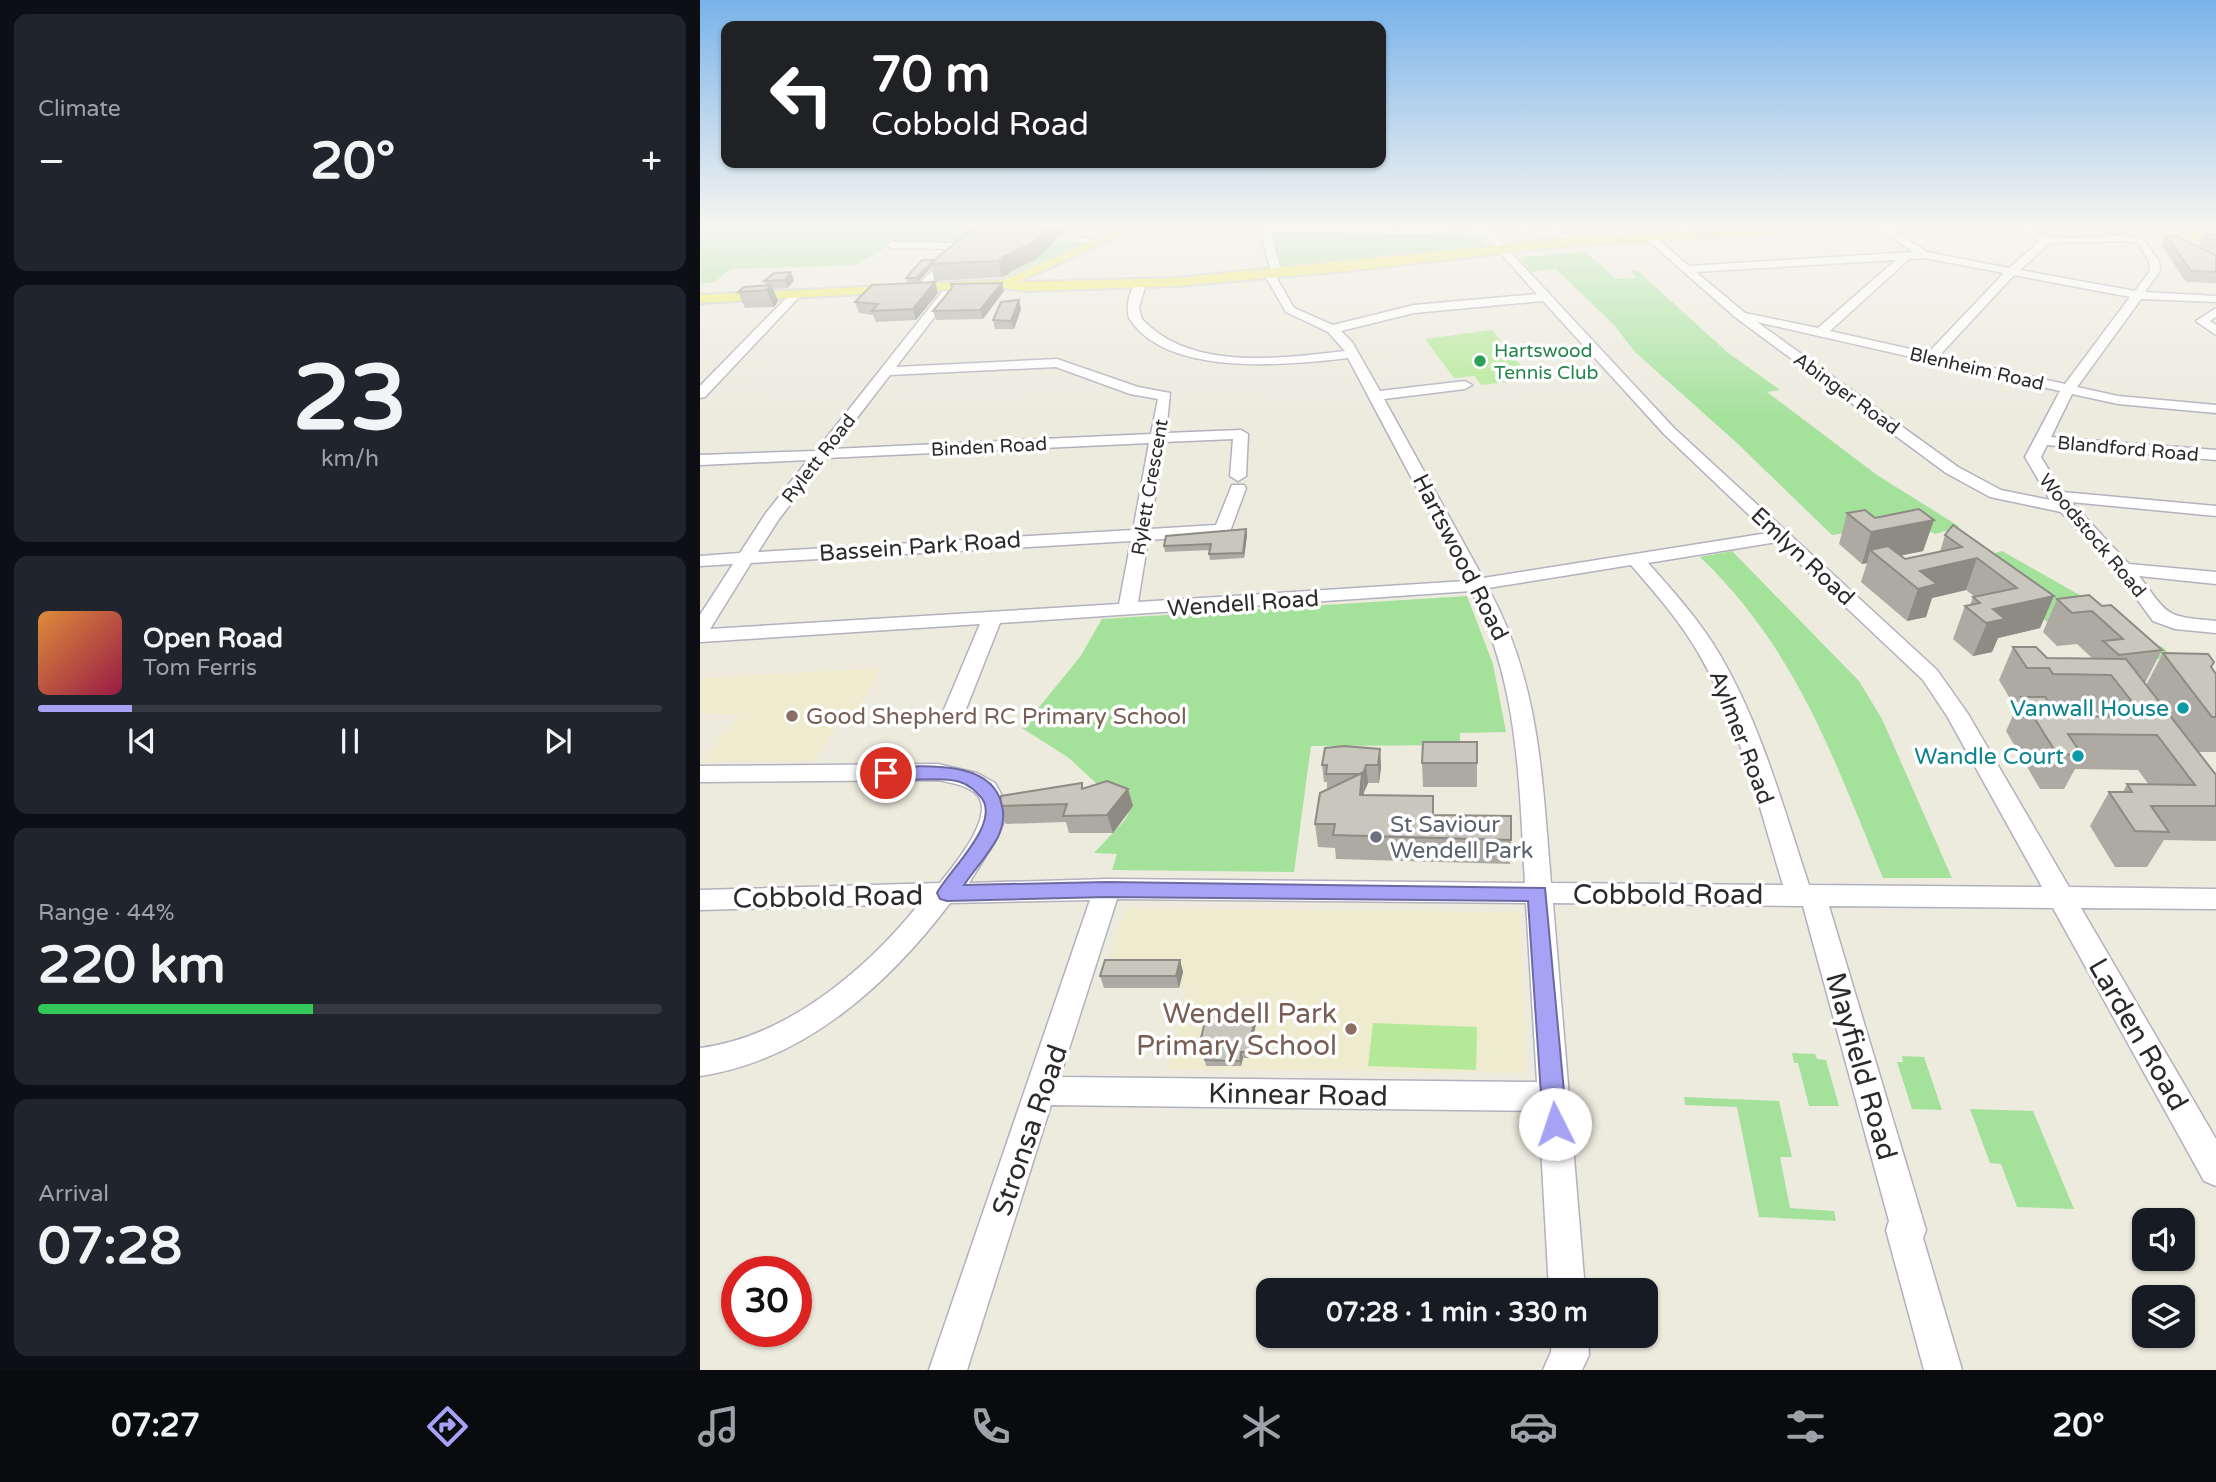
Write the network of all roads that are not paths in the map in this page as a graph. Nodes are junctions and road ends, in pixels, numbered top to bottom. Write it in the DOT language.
graph roads {
  1 [pos="881,290"];
  2 [pos="943,290"];
  3 [pos="1138,290"];
  4 [pos="1281,290"];
  5 [pos="1538,290"];
  6 [pos="1710,290"];
  7 [pos="1868,290"];
  8 [pos="1994,290"];
  9 [pos="2111,290"];
  10 [pos="2142,290"];
  11 [pos="796,294"];
  12 [pos="2138,295"];
  13 [pos="1544,297"];
  14 [pos="700,299"];
  15 [pos="2214,304"];
  16 [pos="1739,314"];
  17 [pos="1332,329"];
  18 [pos="2216,331"];
  19 [pos="1820,333"];
  20 [pos="1353,354"];
  21 [pos="1931,357"];
  22 [pos="886,370"];
  23 [pos="1465,385"];
  24 [pos="2068,389"];
  25 [pos="700,394"];
  26 [pos="1376,396"];
  27 [pos="2216,409"];
  28 [pos="1158,438"];
  29 [pos="2039,440"];
  30 [pos="821,455"];
  31 [pos="2216,455"];
  32 [pos="700,460"];
  33 [pos="1238,482"];
  34 [pos="2062,502"];
  35 [pos="2216,511"];
  36 [pos="1141,533"];
  37 [pos="1782,536"];
  38 [pos="746,557"];
  39 [pos="1635,559"];
  40 [pos="700,561"];
  41 [pos="2124,569"];
  42 [pos="2216,578"];
  43 [pos="1479,584"];
  44 [pos="1127,610"];
  45 [pos="992,618"];
  46 [pos="2216,627"];
  47 [pos="700,629"];
  48 [pos="700,636"];
  49 [pos="951,719"];
  50 [pos="700,774"];
  51 [pos="1107,889"];
  52 [pos="945,893"];
  53 [pos="1538,893"];
  54 [pos="1806,895"];
  55 [pos="2061,898"];
  56 [pos="2216,899"];
  57 [pos="700,900"];
  58 [pos="700,1062"];
  59 [pos="1043,1091"];
  60 [pos="1553,1097"];
  61 [pos="2216,1170"];
  62 [pos="1566,1278"];
  63 [pos="948,1370"];
  64 [pos="1942,1370"];
  1 -- 11 [label="main road"];
  2 -- 22 [label="street, Rylett Road"];
  3 -- 20 [label="street"];
  4 -- 17 [label="street, Hartswood Road"];
  5 -- 13 [label="street, Emlyn Road"];
  6 -- 16 [label="street, Abinger Road"];
  7 -- 19 [label="street"];
  8 -- 21 [label="street"];
  9 -- 12 [label="street"];
  10 -- 12 [label="street, Woodstock Road"];
  11 -- 14 [label="main road"];
  11 -- 25 [label="street"];
  12 -- 15 [label="street"];
  12 -- 24 [label="street, Woodstock Road"];
  13 -- 17 [label="street"];
  13 -- 37 [label="street, Emlyn Road"];
  15 -- 18 [label="street"];
  16 -- 19 [label="street, Blenheim Road"];
  16 -- 34 [label="street, Abinger Road"];
  17 -- 20 [label="street, Hartswood Road"];
  19 -- 21 [label="street, Blenheim Road"];
  20 -- 26 [label="street, Hartswood Road"];
  21 -- 24 [label="street, Blenheim Road"];
  22 -- 28 [label="street, Rylett Crescent"];
  22 -- 30 [label="street, Rylett Road"];
  23 -- 26 [label="street"];
  24 -- 27 [label="street, Blenheim Road"];
  24 -- 29 [label="street, Woodstock Road"];
  26 -- 43 [label="street, Hartswood Road"];
  28 -- 30 [label="street, Binden Road"];
  28 -- 33 [label="street, Binden Road"];
  28 -- 36 [label="street, Rylett Crescent"];
  29 -- 31 [label="street, Blandford Road"];
  29 -- 34 [label="street, Woodstock Road"];
  30 -- 32 [label="street, Binden Road"];
  30 -- 38 [label="street, Rylett Road"];
  33 -- 36 [label="street, Bassein Park Road"];
  34 -- 35 [label="street, Abinger Road"];
  34 -- 41 [label="street, Woodstock Road"];
  36 -- 38 [label="street, Bassein Park Road"];
  36 -- 44 [label="street, Rylett Crescent"];
  37 -- 39 [label="street, Wendell Road"];
  37 -- 55 [label="street, Emlyn Road"];
  38 -- 40 [label="street, Bassein Park Road"];
  38 -- 47 [label="street, Rylett Road"];
  39 -- 43 [label="street, Wendell Road"];
  39 -- 54 [label="street, Aylmer Road"];
  41 -- 42 [label="street"];
  41 -- 46 [label="street, Woodstock Road"];
  43 -- 44 [label="street, Wendell Road"];
  43 -- 53 [label="street, Hartswood Road"];
  44 -- 45 [label="street, Wendell Road"];
  45 -- 48 [label="street, Wendell Road"];
  45 -- 49 [label="street"];
  50 -- 52 [label="street"];
  51 -- 52 [label="street, Cobbold Road"];
  51 -- 53 [label="street, Cobbold Road"];
  51 -- 59 [label="street, Stronsa Road"];
  52 -- 57 [label="street, Cobbold Road"];
  52 -- 58 [label="street"];
  53 -- 54 [label="street, Cobbold Road"];
  53 -- 60 [label="street, Hartswood Road"];
  54 -- 55 [label="street, Cobbold Road"];
  54 -- 64 [label="street, Mayfield Road"];
  55 -- 56 [label="street, Cobbold Road"];
  55 -- 61 [label="street, Larden Road"];
  59 -- 60 [label="street, Kinnear Road"];
  59 -- 63 [label="street, Stronsa Road"];
  60 -- 62 [label="street, Hartswood Road"];
}
